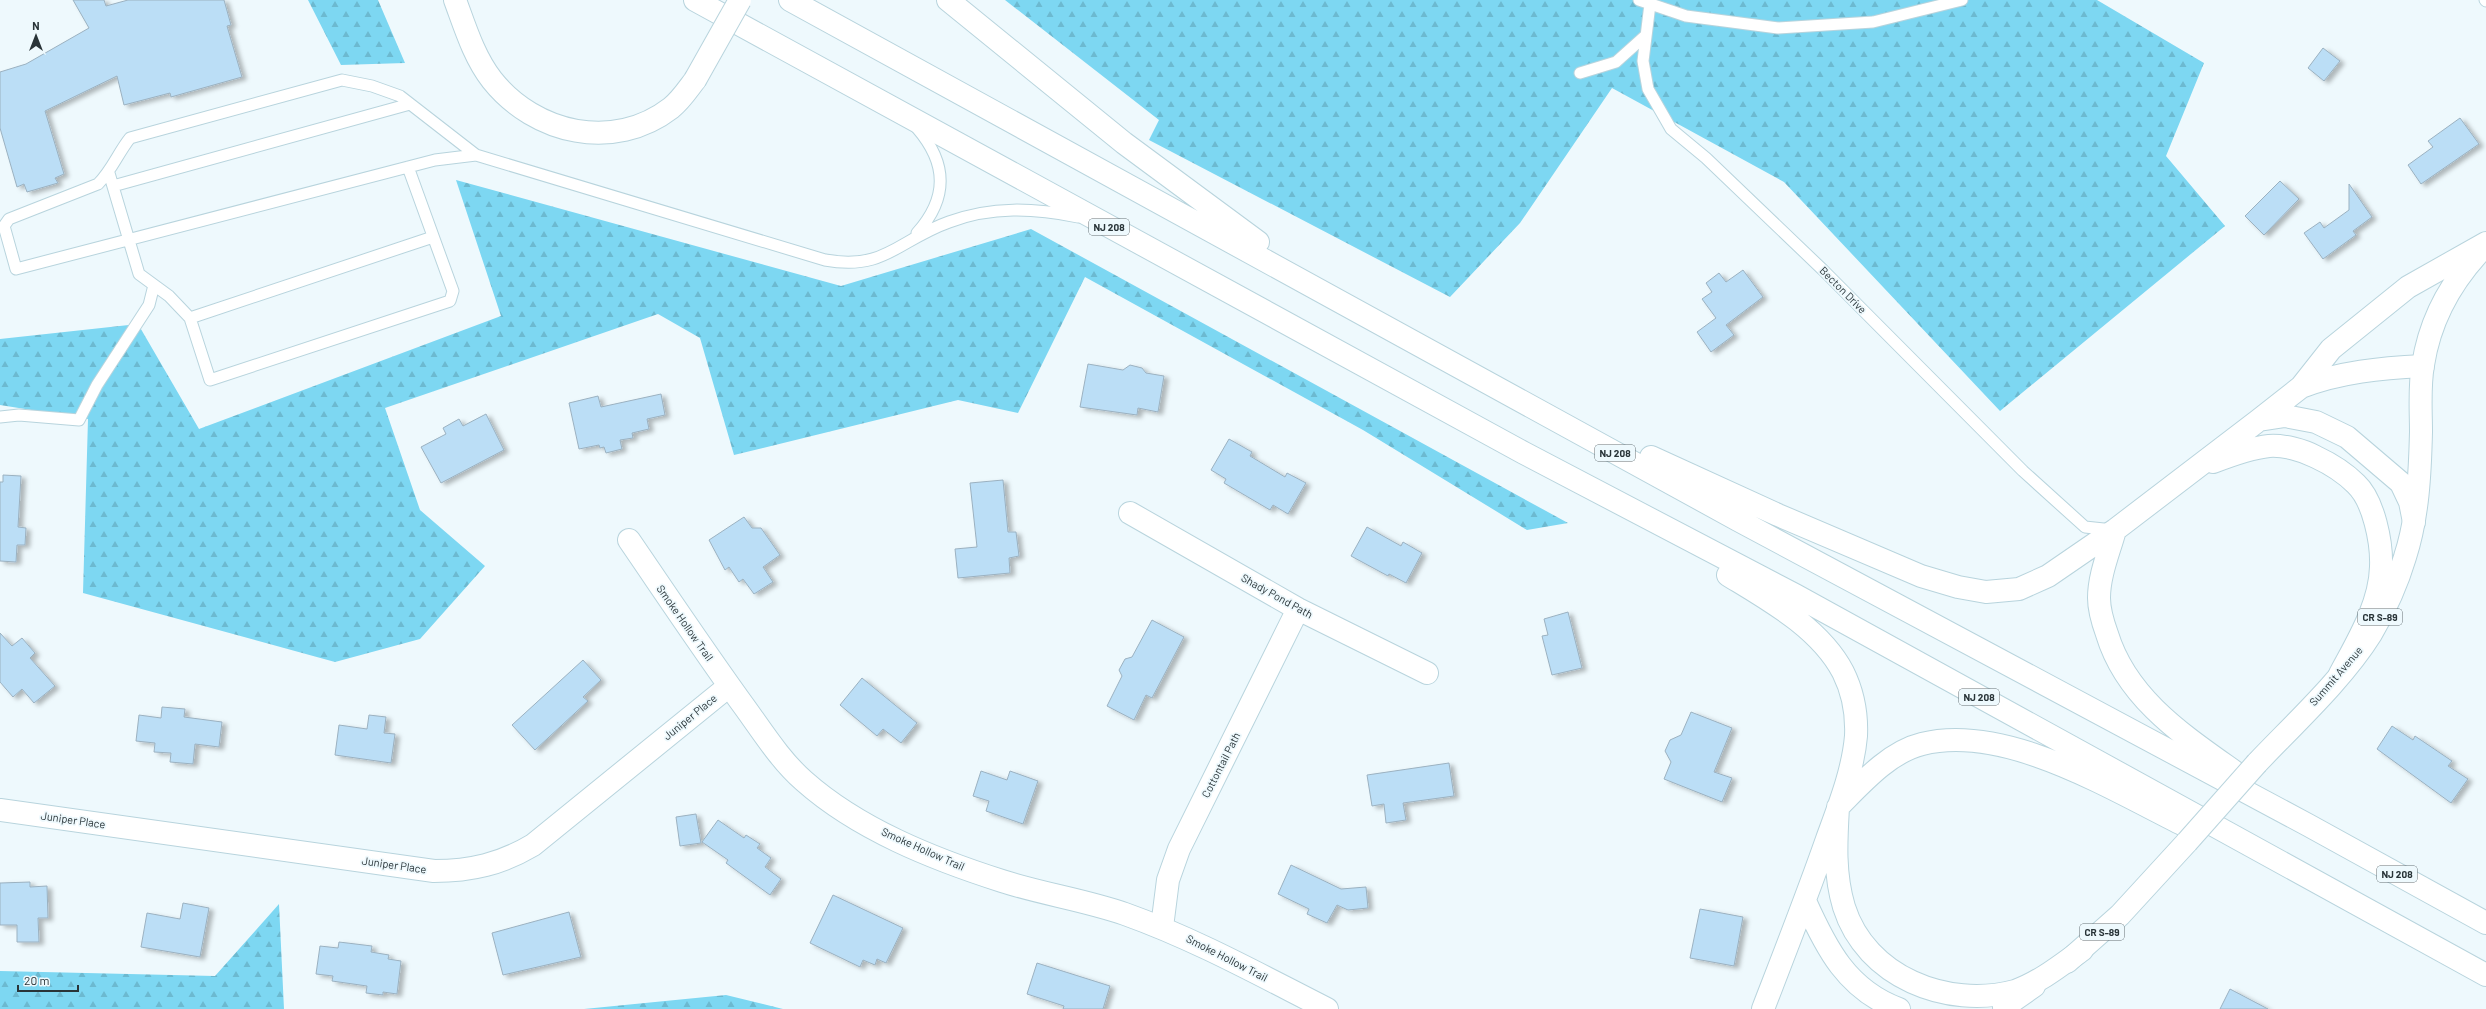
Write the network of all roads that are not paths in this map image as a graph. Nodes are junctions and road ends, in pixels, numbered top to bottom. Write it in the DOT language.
graph roads {
  1 [pos="455,0"];
  2 [pos="695,0"];
  3 [pos="740,0"];
  4 [pos="790,0"];
  5 [pos="948,0"];
  6 [pos="1639,0"];
  7 [pos="1962,0"];
  8 [pos="1650,4"];
  9 [pos="1645,36"];
  10 [pos="1580,73"];
  11 [pos="410,104"];
  12 [pos="907,116"];
  13 [pos="476,155"];
  14 [pos="408,167"];
  15 [pos="109,173"];
  16 [pos="114,186"];
  17 [pos="1101,222"];
  18 [pos="433,237"];
  19 [pos="912,238"];
  20 [pos="130,239"];
  21 [pos="2486,244"];
  22 [pos="154,285"];
  23 [pos="1346,304"];
  24 [pos="190,318"];
  25 [pos="2423,366"];
  26 [pos="1493,385"];
  27 [pos="2300,387"];
  28 [pos="0,417"];
  29 [pos="2259,420"];
  30 [pos="1524,453"];
  31 [pos="2194,470"];
  32 [pos="1130,513"];
  33 [pos="2414,522"];
  34 [pos="2115,530"];
  35 [pos="629,540"];
  36 [pos="1298,609"];
  37 [pos="1427,673"];
  38 [pos="2340,674"];
  39 [pos="729,686"];
  40 [pos="1838,807"];
  41 [pos="0,810"];
  42 [pos="2308,824"];
  43 [pos="1805,901"];
  44 [pos="2486,924"];
  45 [pos="1162,927"];
  46 [pos="2432,945"];
  47 [pos="2082,950"];
  48 [pos="2486,975"];
  49 [pos="2001,1008"];
  50 [pos="1327,1009"];
  51 [pos="1763,1009"];
  52 [pos="1899,1009"];
  1 -- 3 [label="main road, bridge"];
  2 -- 12 [label="main road, NJ 208"];
  4 -- 23 [label="main road, NJ 208"];
  5 -- 23 [label="main road"];
  6 -- 8 [label="lane"];
  7 -- 8 [label="lane"];
  8 -- 9 [label="lane, Becton Drive"];
  9 -- 10 [label="lane"];
  9 -- 34 [label="lane, Becton Drive"];
  11 -- 13 [label="lane"];
  11 -- 15 [label="lane"];
  11 -- 16 [label="lane"];
  12 -- 17 [label="main road, NJ 208"];
  12 -- 19 [label="lane"];
  13 -- 14 [label="lane"];
  13 -- 19 [label="lane"];
  14 -- 18 [label="lane"];
  14 -- 20 [label="lane"];
  15 -- 16 [label="lane"];
  15 -- 20 [label="lane"];
  16 -- 20 [label="lane"];
  17 -- 19 [label="lane"];
  17 -- 30 [label="main road, NJ 208"];
  18 -- 24 [label="lane"];
  18 -- 24 [label="lane"];
  20 -- 22 [label="lane"];
  21 -- 25 [label="main road, Summit Avenue / CR S-89"];
  21 -- 27 [label="main road"];
  22 -- 24 [label="lane"];
  22 -- 28 [label="lane"];
  23 -- 26 [label="main road, NJ 208"];
  25 -- 27 [label="main road"];
  25 -- 33 [label="main road, Summit Avenue / CR S-89"];
  26 -- 34 [label="main road"];
  26 -- 42 [label="main road, NJ 208"];
  27 -- 29 [label="main road"];
  29 -- 31 [label="main road"];
  29 -- 33 [label="main road"];
  30 -- 40 [label="main road"];
  30 -- 46 [label="main road, NJ 208"];
  31 -- 34 [label="main road"];
  31 -- 38 [label="main road"];
  32 -- 36 [label="main road, Shady Pond Path"];
  33 -- 38 [label="main road, Summit Avenue / CR S-89"];
  34 -- 42 [label="main road"];
  35 -- 39 [label="main road, Smoke Hollow Trail"];
  36 -- 37 [label="main road, Shady Pond Path"];
  36 -- 45 [label="main road, Cottontail Path"];
  38 -- 47 [label="main road, Summit Avenue / CR S-89, bridge"];
  39 -- 41 [label="main road, Juniper Place"];
  39 -- 45 [label="main road, Smoke Hollow Trail"];
  40 -- 43 [label="main road"];
  40 -- 46 [label="main road"];
  40 -- 47 [label="main road"];
  42 -- 44 [label="main road, NJ 208"];
  43 -- 51 [label="main road"];
  43 -- 52 [label="main road"];
  45 -- 50 [label="main road, Smoke Hollow Trail"];
  46 -- 48 [label="main road, NJ 208"];
  47 -- 49 [label="main road, Summit Avenue / CR S-89"];
}
